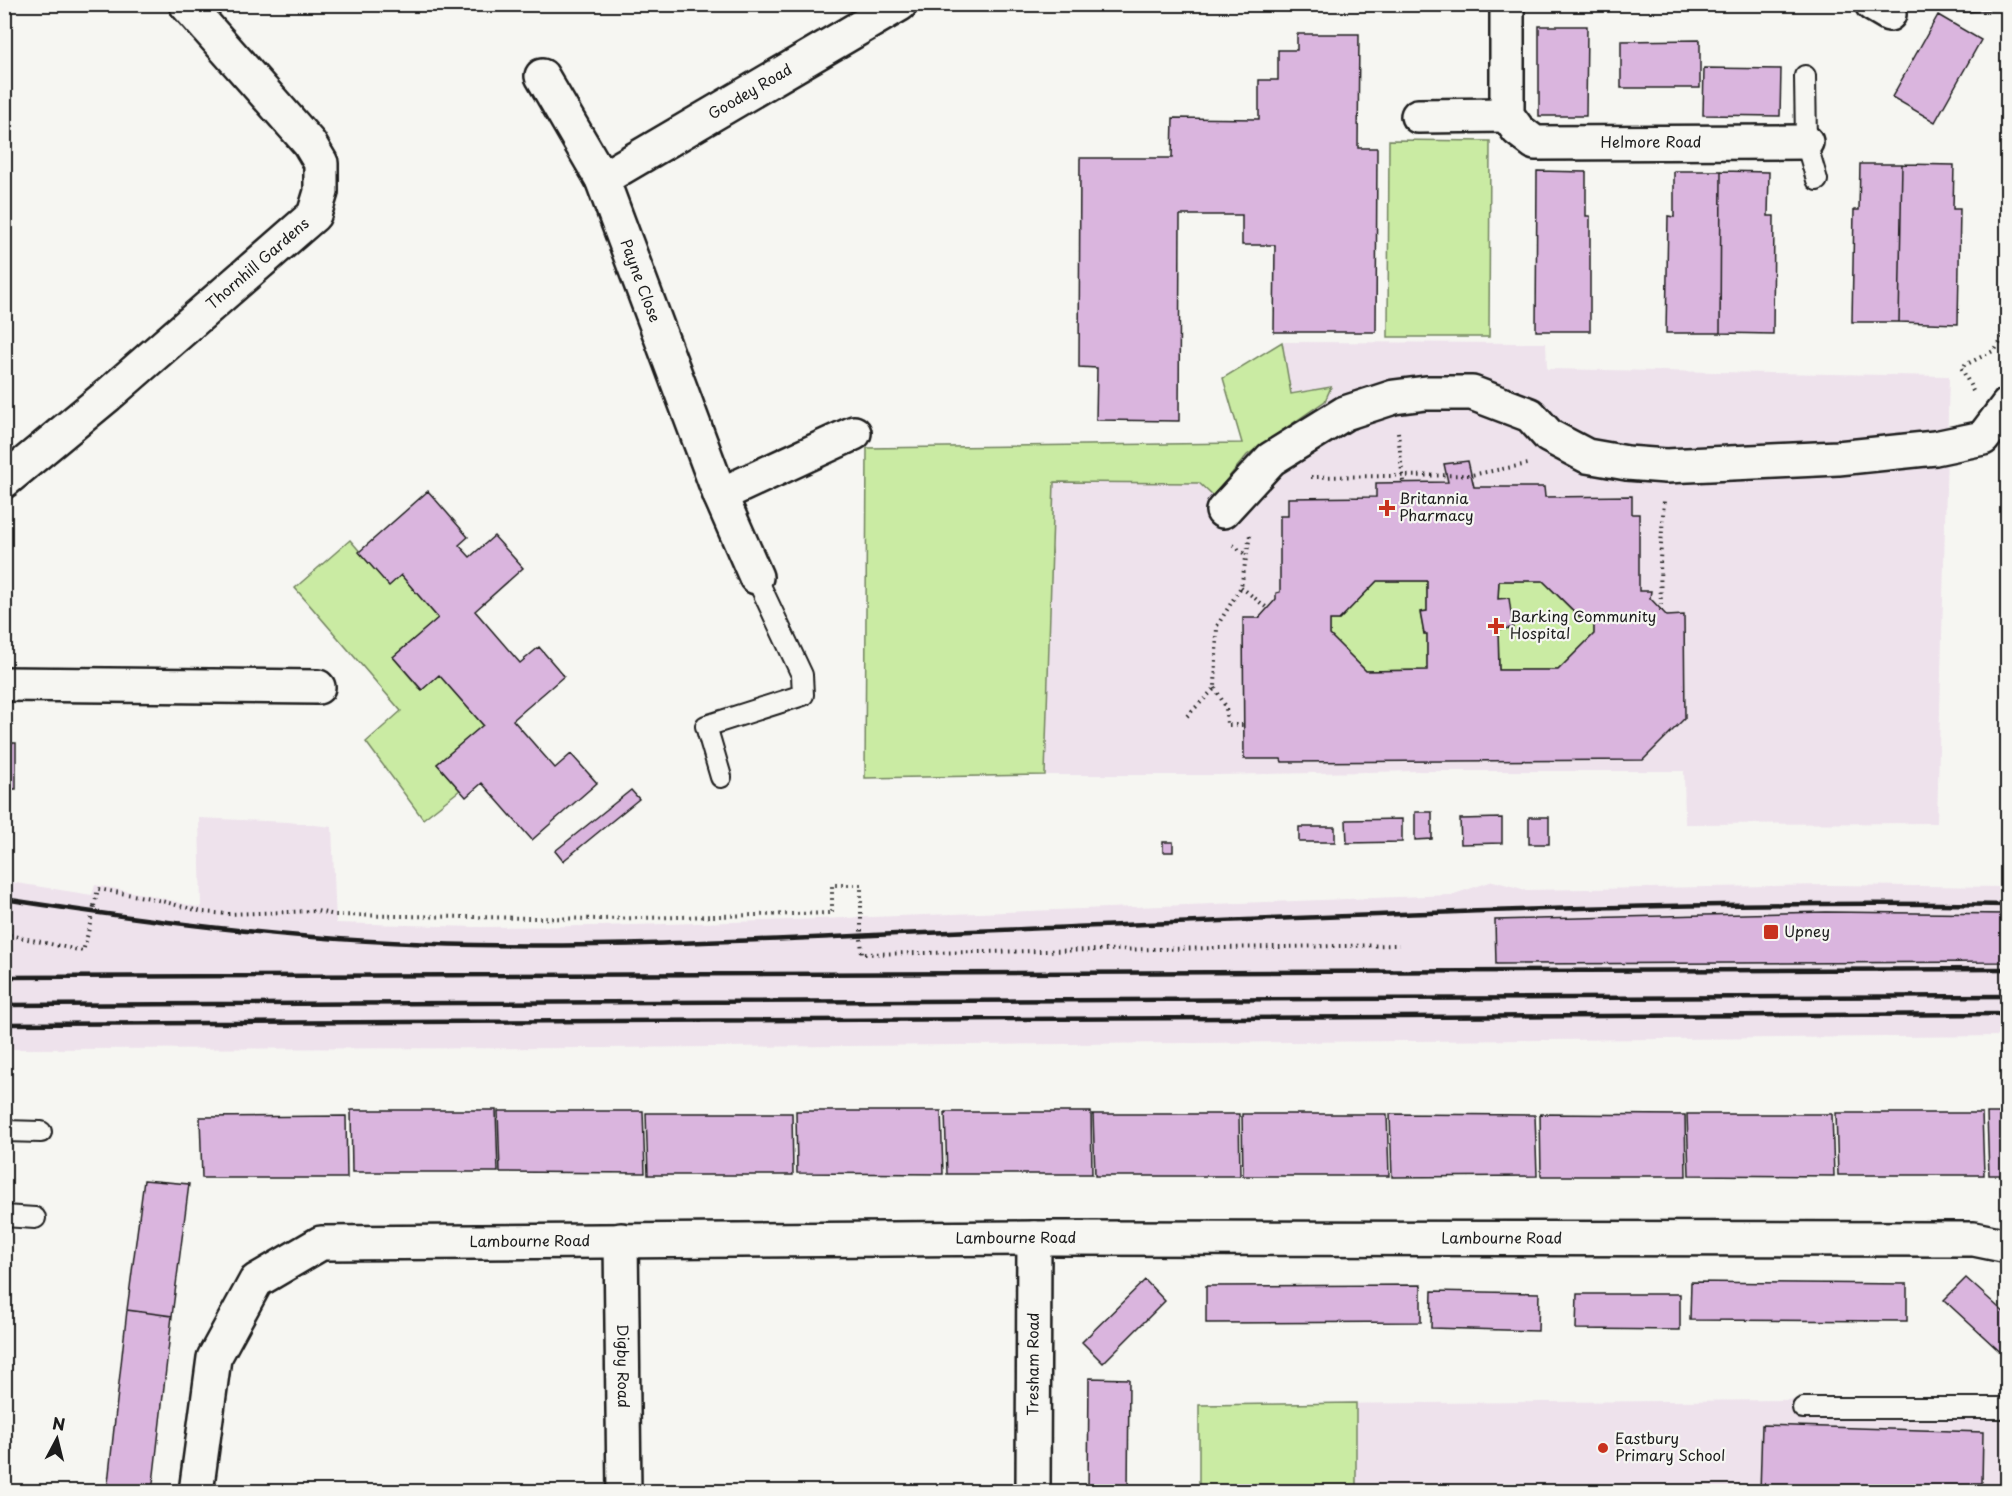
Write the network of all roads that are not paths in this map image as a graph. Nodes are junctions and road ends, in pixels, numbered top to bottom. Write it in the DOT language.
graph roads {
  1 [pos="186,4"];
  2 [pos="900,4"];
  3 [pos="1508,4"];
  4 [pos="542,76"];
  5 [pos="1805,76"];
  6 [pos="1418,108"];
  7 [pos="1507,115"];
  8 [pos="1806,142"];
  9 [pos="602,179"];
  10 [pos="1817,180"];
  11 [pos="2007,405"];
  12 [pos="854,433"];
  13 [pos="4,481"];
  14 [pos="720,495"];
  15 [pos="1223,511"];
  16 [pos="756,577"];
  17 [pos="4,684"];
  18 [pos="318,687"];
  19 [pos="721,777"];
  20 [pos="4,1131"];
  21 [pos="41,1132"];
  22 [pos="4,1216"];
  23 [pos="35,1218"];
  24 [pos="1034,1238"];
  25 [pos="621,1240"];
  26 [pos="2007,1246"];
  27 [pos="1803,1408"];
  28 [pos="2007,1408"];
  29 [pos="196,1491"];
  30 [pos="624,1491"];
  31 [pos="1033,1491"];
  1 -- 13 [label="street, Thornhill Gardens"];
  2 -- 9 [label="street, Goodey Road"];
  3 -- 7 [label="street"];
  4 -- 9 [label="street, Payne Close"];
  5 -- 8 [label="lane"];
  6 -- 7 [label="street"];
  7 -- 8 [label="street, Helmore Road"];
  8 -- 10 [label="lane"];
  9 -- 14 [label="street, Payne Close"];
  11 -- 15 [label="street"];
  12 -- 14 [label="street"];
  14 -- 16 [label="street, Payne Close"];
  16 -- 19 [label="lane"];
  17 -- 18 [label="street"];
  20 -- 21 [label="lane"];
  22 -- 23 [label="lane"];
  24 -- 25 [label="street, Lambourne Road"];
  24 -- 26 [label="street, Lambourne Road"];
  24 -- 31 [label="street, Tresham Road"];
  25 -- 29 [label="street, Lambourne Road"];
  25 -- 30 [label="street, Digby Road"];
  27 -- 28 [label="lane"];
}
